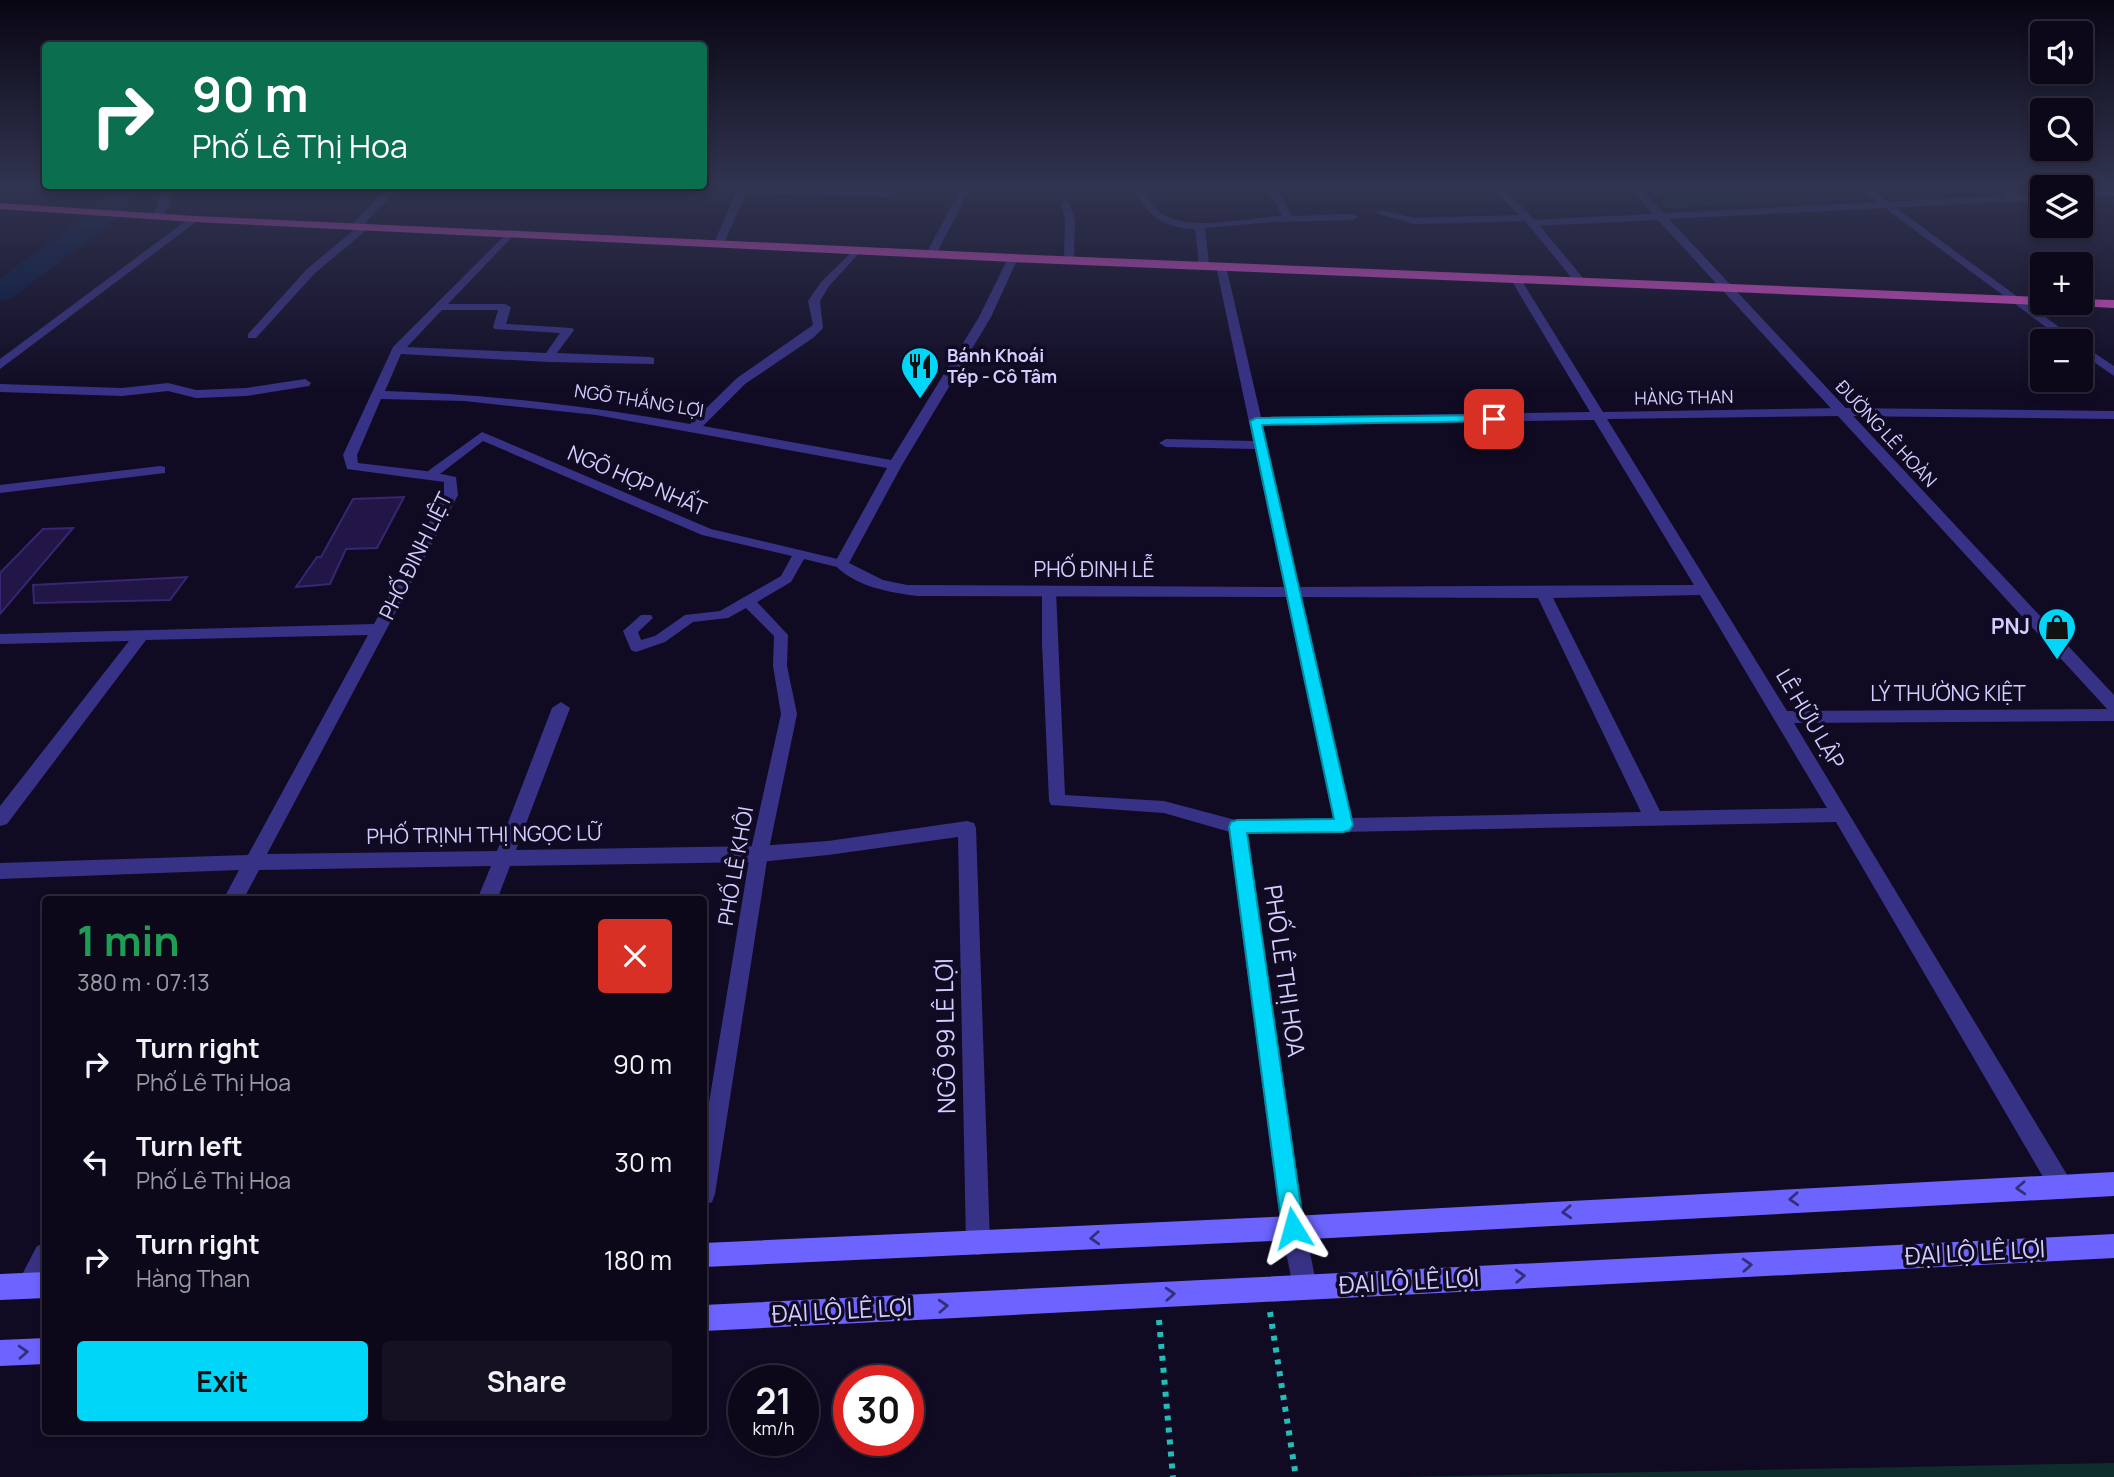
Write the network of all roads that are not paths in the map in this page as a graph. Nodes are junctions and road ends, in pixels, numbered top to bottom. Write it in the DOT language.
graph roads {
  1 [pos="147,255"];
  2 [pos="329,255"];
  3 [pos="489,255"];
  4 [pos="852,255"];
  5 [pos="951,255"];
  6 [pos="1069,255"];
  7 [pos="1203,255"];
  8 [pos="1559,255"];
  9 [pos="1696,255"];
  10 [pos="1955,255"];
  11 [pos="1013,258"];
  12 [pos="1069,260"];
  13 [pos="1204,265"];
  14 [pos="1222,266"];
  15 [pos="1515,278"];
  16 [pos="1579,280"];
  17 [pos="1723,286"];
  18 [pos="2017,300"];
  19 [pos="2030,301"];
  20 [pos="2093,303"];
  21 [pos="2114,304"];
  22 [pos="438,307"];
  23 [pos="2056,329"];
  24 [pos="252,336"];
  25 [pos="397,349"];
  26 [pos="2093,357"];
  27 [pos="548,358"];
  28 [pos="650,361"];
  29 [pos="0,365"];
  30 [pos="2114,372"];
  31 [pos="305,383"];
  32 [pos="0,388"];
  33 [pos="375,395"];
  34 [pos="1842,412"];
  35 [pos="2114,415"];
  36 [pos="1600,417"];
  37 [pos="1256,421"];
  38 [pos="695,427"];
  39 [pos="1166,443"];
  40 [pos="1261,445"];
  41 [pos="895,465"];
  42 [pos="160,470"];
  43 [pos="432,474"];
  44 [pos="0,488"];
  45 [pos="800,554"];
  46 [pos="841,564"];
  47 [pos="1704,590"];
  48 [pos="1049,591"];
  49 [pos="1293,591"];
  50 [pos="1543,593"];
  51 [pos="748,601"];
  52 [pos="646,618"];
  53 [pos="381,629"];
  54 [pos="142,635"];
  55 [pos="0,639"];
  56 [pos="2114,706"];
  57 [pos="561,708"];
  58 [pos="2114,715"];
  59 [pos="1782,718"];
  60 [pos="1841,815"];
  61 [pos="0,819"];
  62 [pos="1654,819"];
  63 [pos="1344,825"];
  64 [pos="1237,827"];
  65 [pos="967,828"];
  66 [pos="759,854"];
  67 [pos="502,858"];
  68 [pos="253,862"];
  69 [pos="0,871"];
  70 [pos="235,896"];
  71 [pos="488,896"];
  72 [pos="707,1175"];
  73 [pos="2114,1184"];
  74 [pos="2061,1186"];
  75 [pos="1293,1228"];
  76 [pos="978,1243"];
  77 [pos="2114,1246"];
  78 [pos="707,1255"];
  79 [pos="42,1269"];
  80 [pos="37,1286"];
  81 [pos="0,1287"];
  82 [pos="1304,1287"];
  83 [pos="707,1318"];
  84 [pos="42,1351"];
  85 [pos="0,1353"];
  1 -- 29 [label="street"];
  2 -- 24 [label="street"];
  3 -- 22 [label="street, PHỐ ĐINH LIỆT"];
  4 -- 38 [label="street"];
  5 -- 11 [label="highway"];
  6 -- 12 [label="lane"];
  7 -- 13 [label="street"];
  8 -- 16 [label="street"];
  9 -- 17 [label="street, ĐƯỜNG LÊ HOÀN"];
  10 -- 18 [label="street"];
  11 -- 12 [label="highway"];
  11 -- 41 [label="street"];
  12 -- 13 [label="highway"];
  13 -- 14 [label="highway"];
  14 -- 15 [label="highway"];
  14 -- 37 [label="street"];
  15 -- 16 [label="highway"];
  15 -- 36 [label="street, LÊ HỮU LẬP"];
  16 -- 17 [label="highway"];
  17 -- 18 [label="highway"];
  17 -- 34 [label="street, ĐƯỜNG LÊ HOÀN"];
  18 -- 19 [label="highway"];
  18 -- 23 [label="street"];
  20 -- 21 [label="highway"];
  22 -- 25 [label="street, PHỐ ĐINH LIỆT"];
  22 -- 27 [label="street"];
  25 -- 27 [label="street"];
  25 -- 33 [label="street, PHỐ ĐINH LIỆT"];
  26 -- 30 [label="street"];
  27 -- 28 [label="street"];
  31 -- 32 [label="street"];
  33 -- 38 [label="street, NGÕ THẮNG LỢI"];
  33 -- 43 [label="street, PHỐ ĐINH LIỆT"];
  34 -- 35 [label="street, HÀNG THAN"];
  34 -- 36 [label="street, HÀNG THAN"];
  34 -- 56 [label="street, ĐƯỜNG LÊ HOÀN"];
  36 -- 37 [label="street, HÀNG THAN"];
  36 -- 47 [label="street, LÊ HỮU LẬP"];
  37 -- 40 [label="street"];
  38 -- 41 [label="street, NGÕ THẮNG LỢI"];
  39 -- 40 [label="street"];
  40 -- 49 [label="street"];
  41 -- 46 [label="street"];
  42 -- 44 [label="street"];
  43 -- 45 [label="lane, NGÕ HỢP NHẤT"];
  43 -- 53 [label="street, PHỐ ĐINH LIỆT"];
  45 -- 46 [label="lane, NGÕ HỢP NHẤT"];
  45 -- 51 [label="lane"];
  46 -- 48 [label="street, PHỐ ĐINH LỄ"];
  47 -- 50 [label="street, PHỐ ĐINH LỄ"];
  47 -- 59 [label="street, LÊ HỮU LẬP"];
  48 -- 49 [label="street, PHỐ ĐINH LỄ"];
  48 -- 64 [label="lane"];
  49 -- 50 [label="street, PHỐ ĐINH LỄ"];
  49 -- 63 [label="street"];
  50 -- 62 [label="street"];
  51 -- 52 [label="lane"];
  51 -- 66 [label="lane, PHỐ LÊ KHÔI"];
  53 -- 54 [label="street"];
  53 -- 68 [label="street, PHỐ ĐINH LIỆT"];
  54 -- 55 [label="street"];
  54 -- 61 [label="street"];
  57 -- 67 [label="street"];
  58 -- 59 [label="street, LÝ THƯỜNG KIỆT"];
  59 -- 60 [label="street, LÊ HỮU LẬP"];
  60 -- 62 [label="street"];
  60 -- 74 [label="street, LÊ HỮU LẬP"];
  62 -- 63 [label="street"];
  63 -- 64 [label="street"];
  64 -- 75 [label="street, PHỐ LÊ THỊ HOA"];
  65 -- 66 [label="street, PHỐ TRỊNH THỊ NGỌC LỮ"];
  65 -- 76 [label="street, NGÕ 99 LÊ LỢI"];
  66 -- 67 [label="street, PHỐ TRỊNH THỊ NGỌC LỮ"];
  66 -- 72 [label="lane, PHỐ LÊ KHÔI"];
  67 -- 68 [label="street, PHỐ TRỊNH THỊ NGỌC LỮ"];
  67 -- 71 [label="street"];
  68 -- 69 [label="street, PHỐ TRỊNH THỊ NGỌC LỮ"];
  68 -- 70 [label="street, PHỐ ĐINH LIỆT"];
  73 -- 74 [label="main road"];
  74 -- 75 [label="main road, one-way"];
  75 -- 76 [label="main road, one-way"];
  75 -- 82 [label="street, PHỐ LÊ THỊ HOA"];
  76 -- 78 [label="main road"];
  82 -- 77 [label="main road, ĐẠI LỘ LÊ LỢI, one-way"];
  79 -- 80 [label="street"];
  80 -- 81 [label="main road"];
  83 -- 82 [label="main road, ĐẠI LỘ LÊ LỢI, one-way"];
  85 -- 84 [label="main road, one-way"];
}
